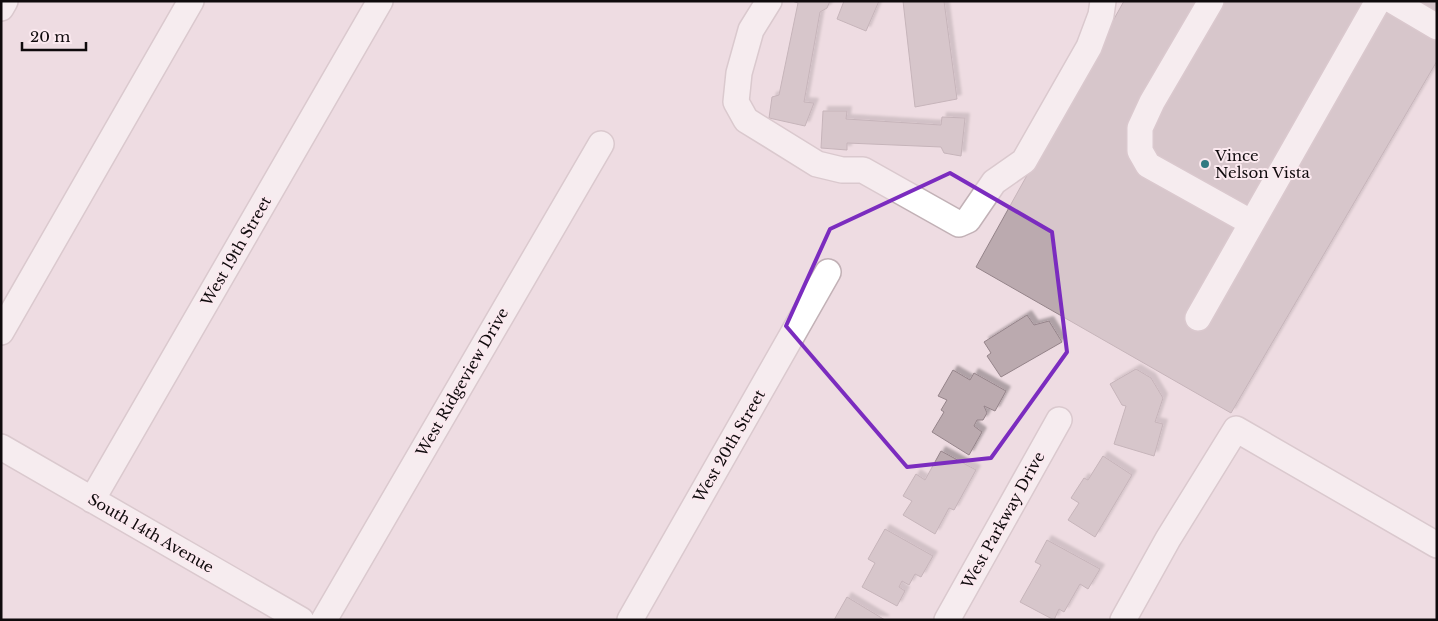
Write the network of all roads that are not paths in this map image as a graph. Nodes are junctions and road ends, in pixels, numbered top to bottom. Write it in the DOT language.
graph roads {
  1 [pos="5,1"];
  2 [pos="191,1"];
  3 [pos="380,1"];
  4 [pos="769,1"];
  5 [pos="1103,1"];
  6 [pos="1211,1"];
  7 [pos="1378,1"];
  8 [pos="1393,1"];
  9 [pos="1,8"];
  10 [pos="1437,27"];
  11 [pos="601,144"];
  12 [pos="1252,223"];
  13 [pos="828,272"];
  14 [pos="1198,318"];
  15 [pos="1,332"];
  16 [pos="1059,420"];
  17 [pos="1,447"];
  18 [pos="92,500"];
  19 [pos="1437,545"];
  20 [pos="301,620"];
  21 [pos="324,620"];
  22 [pos="630,620"];
  23 [pos="947,620"];
  24 [pos="1123,620"];
  1 -- 9 [label="street"];
  2 -- 15 [label="street"];
  3 -- 18 [label="street, West 19th Street"];
  4 -- 5 [label="street"];
  6 -- 12 [label="street"];
  7 -- 12 [label="street"];
  8 -- 10 [label="street"];
  11 -- 21 [label="street, West Ridgeview Drive"];
  12 -- 14 [label="street"];
  13 -- 22 [label="street, West 20th Street"];
  16 -- 23 [label="street, West Parkway Drive"];
  17 -- 18 [label="street, South 14th Avenue"];
  18 -- 20 [label="street, South 14th Avenue"];
  19 -- 24 [label="street"];
}
